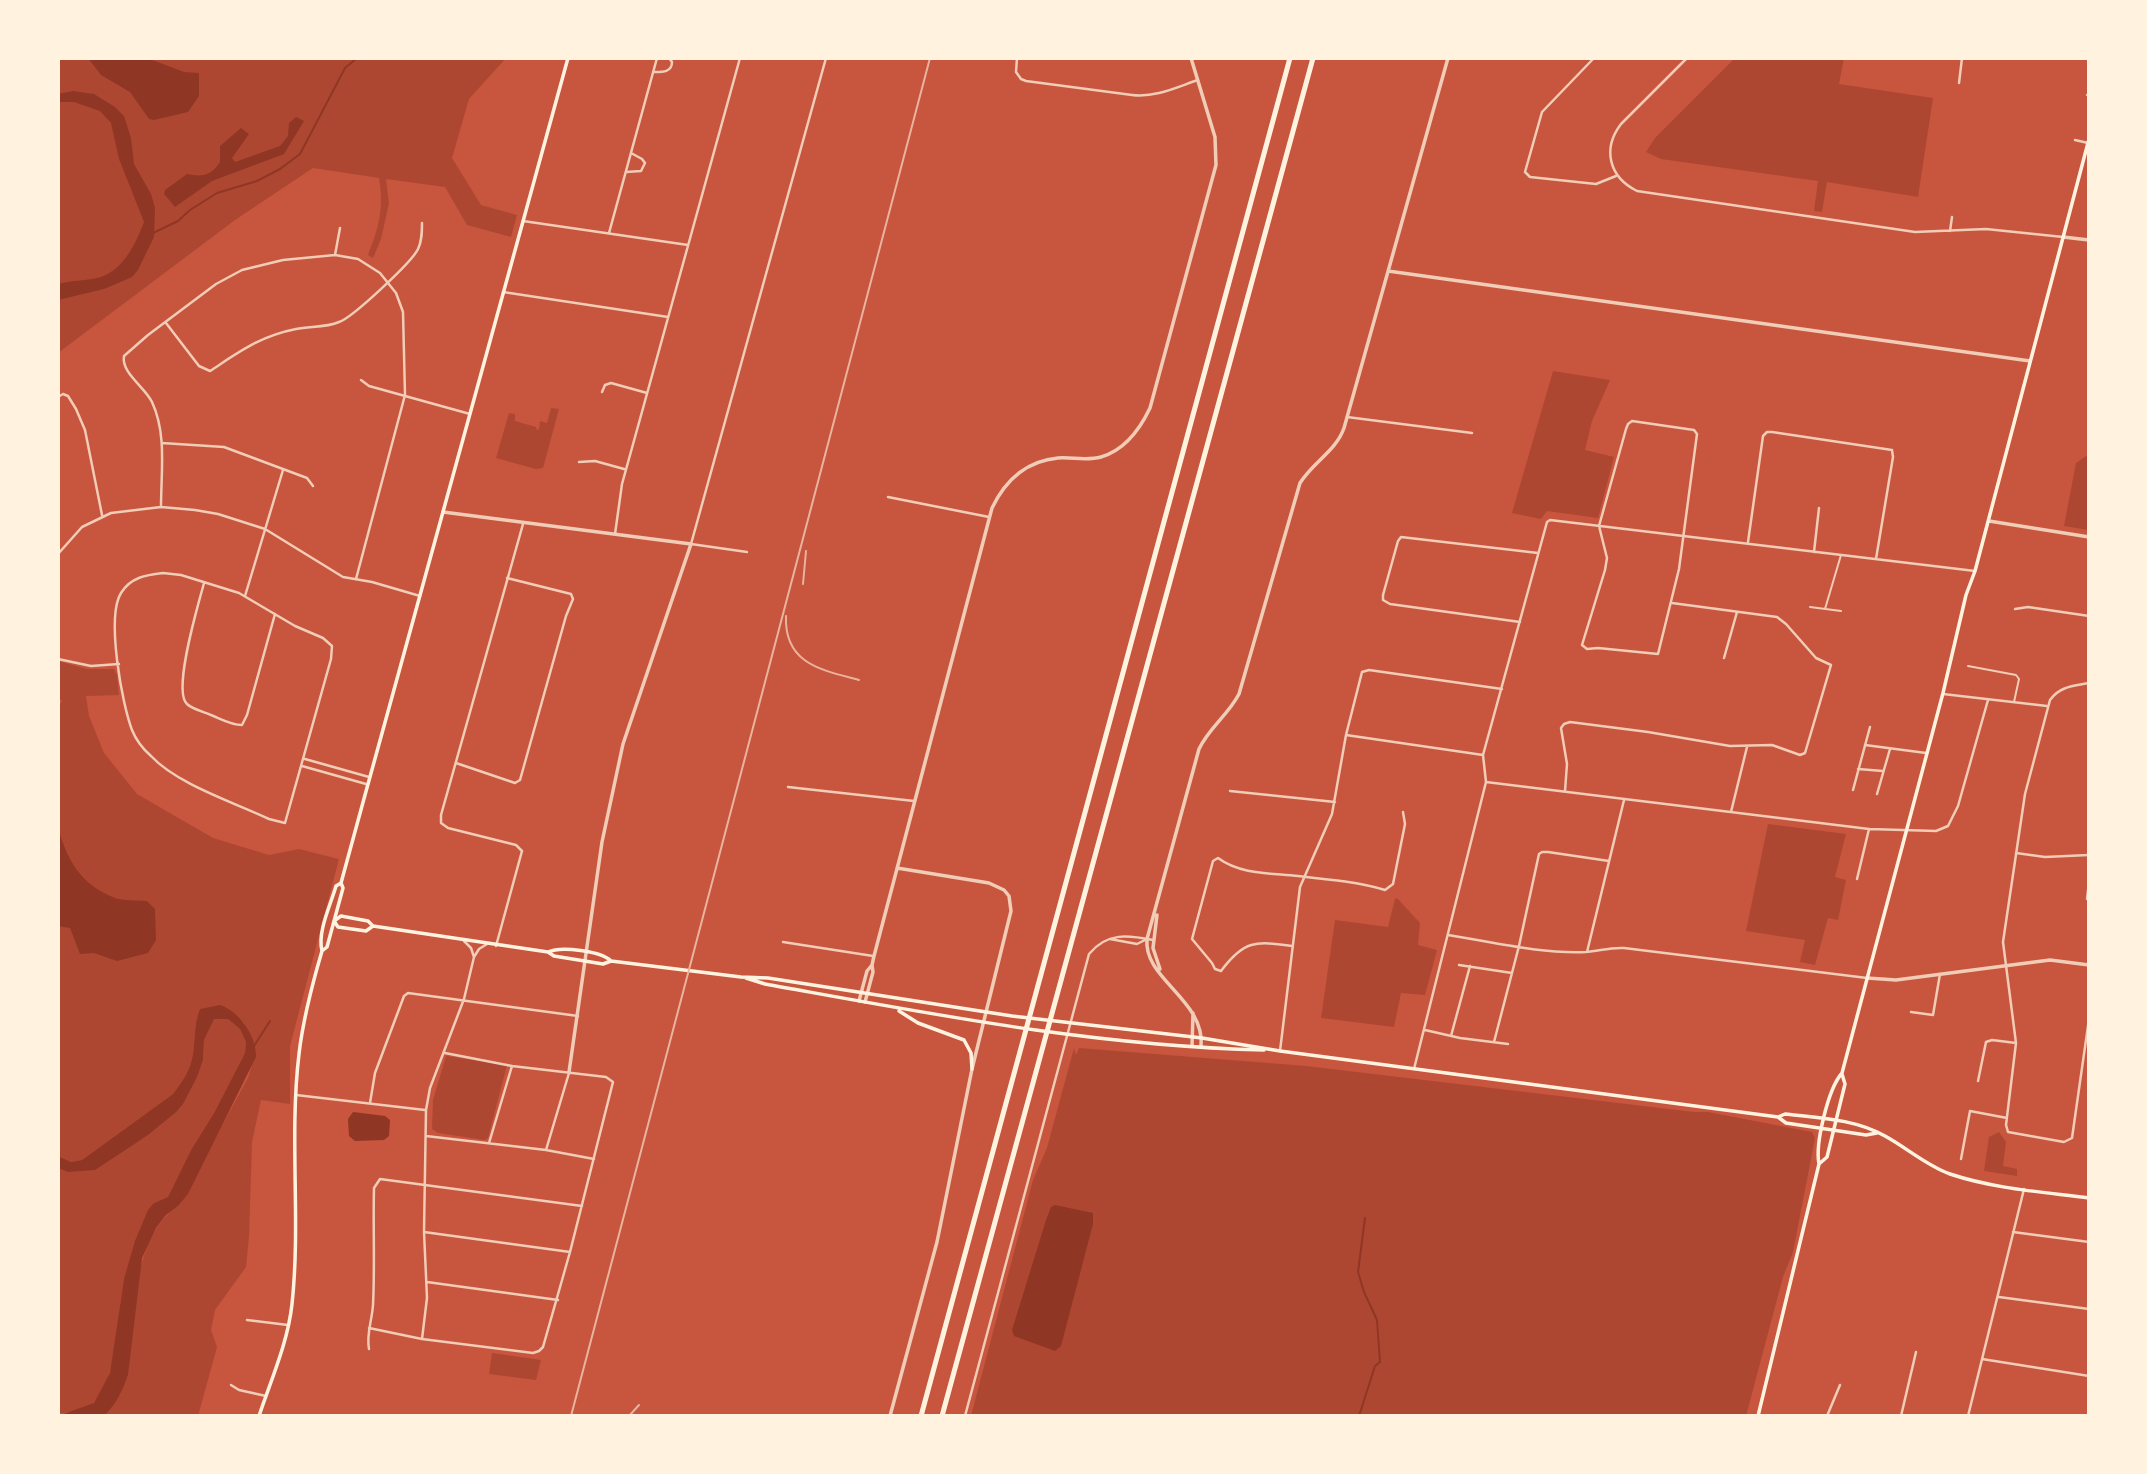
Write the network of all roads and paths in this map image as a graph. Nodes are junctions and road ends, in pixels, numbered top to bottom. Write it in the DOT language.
graph roads {
  1 [pos="568,58"];
  2 [pos="657,58"];
  3 [pos="669,58"];
  4 [pos="740,58"];
  5 [pos="826,58"];
  6 [pos="1017,58"];
  7 [pos="1191,58"];
  8 [pos="1290,58"];
  9 [pos="1313,58"];
  10 [pos="1448,58"];
  11 [pos="1594,58"];
  12 [pos="1687,58"];
  13 [pos="1962,58"];
  14 [pos="653,72"];
  15 [pos="1198,80"];
  16 [pos="1959,83"];
  17 [pos="2075,140"];
  18 [pos="2089,141"];
  19 [pos="631,153"];
  20 [pos="626,172"];
  21 [pos="1616,176"];
  22 [pos="1952,217"];
  23 [pos="523,221"];
  24 [pos="422,223"];
  25 [pos="340,229"];
  26 [pos="1950,231"];
  27 [pos="609,233"];
  28 [pos="2063,237"];
  29 [pos="2089,240"];
  30 [pos="688,245"];
  31 [pos="335,255"];
  32 [pos="1388,271"];
  33 [pos="387,282"];
  34 [pos="503,292"];
  35 [pos="668,317"];
  36 [pos="166,323"];
  37 [pos="2030,362"];
  38 [pos="361,380"];
  39 [pos="601,392"];
  40 [pos="647,393"];
  41 [pos="405,395"];
  42 [pos="58,397"];
  43 [pos="470,414"];
  44 [pos="1347,417"];
  45 [pos="1472,433"];
  46 [pos="162,443"];
  47 [pos="579,462"];
  48 [pos="283,470"];
  49 [pos="626,470"];
  50 [pos="313,486"];
  51 [pos="888,497"];
  52 [pos="160,507"];
  53 [pos="1819,508"];
  54 [pos="443,512"];
  55 [pos="102,516"];
  56 [pos="989,517"];
  57 [pos="1989,521"];
  58 [pos="524,522"];
  59 [pos="1599,526"];
  60 [pos="265,529"];
  61 [pos="615,534"];
  62 [pos="1682,536"];
  63 [pos="2089,537"];
  64 [pos="1748,543"];
  65 [pos="691,544"];
  66 [pos="747,552"];
  67 [pos="1814,552"];
  68 [pos="58,554"];
  69 [pos="1538,554"];
  70 [pos="1841,554"];
  71 [pos="1876,559"];
  72 [pos="1975,571"];
  73 [pos="507,578"];
  74 [pos="356,579"];
  75 [pos="204,582"];
  76 [pos="245,596"];
  77 [pos="420,596"];
  78 [pos="1672,603"];
  79 [pos="1810,607"];
  80 [pos="1825,609"];
  81 [pos="2015,609"];
  82 [pos="1841,611"];
  83 [pos="1737,612"];
  84 [pos="275,614"];
  85 [pos="2089,616"];
  86 [pos="1520,622"];
  87 [pos="1724,658"];
  88 [pos="58,659"];
  89 [pos="119,664"];
  90 [pos="1968,666"];
  91 [pos="2089,683"];
  92 [pos="1502,689"];
  93 [pos="1943,694"];
  94 [pos="1988,700"];
  95 [pos="2013,703"];
  96 [pos="2048,706"];
  97 [pos="1870,727"];
  98 [pos="1346,735"];
  99 [pos="1865,746"];
  100 [pos="1746,747"];
  101 [pos="1889,749"];
  102 [pos="1926,753"];
  103 [pos="1483,755"];
  104 [pos="304,759"];
  105 [pos="456,763"];
  106 [pos="302,766"];
  107 [pos="1858,769"];
  108 [pos="1883,771"];
  109 [pos="369,778"];
  110 [pos="1486,782"];
  111 [pos="367,785"];
  112 [pos="788,787"];
  113 [pos="1230,790"];
  114 [pos="1853,790"];
  115 [pos="1565,791"];
  116 [pos="1877,794"];
  117 [pos="1624,800"];
  118 [pos="914,801"];
  119 [pos="1335,802"];
  120 [pos="1403,812"];
  121 [pos="1731,812"];
  122 [pos="1870,829"];
  123 [pos="1907,831"];
  124 [pos="2016,853"];
  125 [pos="2089,855"];
  126 [pos="1609,861"];
  127 [pos="897,868"];
  128 [pos="1306,877"];
  129 [pos="1857,879"];
  130 [pos="2089,881"];
  131 [pos="341,883"];
  132 [pos="2087,898"];
  133 [pos="1159,901"];
  134 [pos="326,919"];
  135 [pos="334,921"];
  136 [pos="373,926"];
  137 [pos="1448,935"];
  138 [pos="1107,939"];
  139 [pos="1147,939"];
  140 [pos="464,940"];
  141 [pos="1153,940"];
  142 [pos="783,942"];
  143 [pos="487,944"];
  144 [pos="496,946"];
  145 [pos="1292,946"];
  146 [pos="1519,946"];
  147 [pos="322,951"];
  148 [pos="1587,952"];
  149 [pos="548,953"];
  150 [pos="587,953"];
  151 [pos="874,956"];
  152 [pos="474,957"];
  153 [pos="586,961"];
  154 [pos="611,961"];
  155 [pos="872,965"];
  156 [pos="1459,965"];
  157 [pos="2006,965"];
  158 [pos="2089,965"];
  159 [pos="1470,967"];
  160 [pos="1512,973"];
  161 [pos="1162,974"];
  162 [pos="1940,974"];
  163 [pos="741,977"];
  164 [pos="1867,978"];
  165 [pos="860,991"];
  166 [pos="868,992"];
  167 [pos="464,999"];
  168 [pos="859,1001"];
  169 [pos="865,1003"];
  170 [pos="894,1008"];
  171 [pos="1193,1011"];
  172 [pos="1911,1012"];
  173 [pos="578,1016"];
  174 [pos="2089,1019"];
  175 [pos="1425,1030"];
  176 [pos="1451,1036"];
  177 [pos="1191,1037"];
  178 [pos="1202,1038"];
  179 [pos="1494,1042"];
  180 [pos="2016,1043"];
  181 [pos="1508,1044"];
  182 [pos="1192,1046"];
  183 [pos="1201,1047"];
  184 [pos="1280,1051"];
  185 [pos="445,1053"];
  186 [pos="512,1066"];
  187 [pos="972,1069"];
  188 [pos="1415,1069"];
  189 [pos="569,1072"];
  190 [pos="1842,1073"];
  191 [pos="1978,1082"];
  192 [pos="296,1095"];
  193 [pos="370,1103"];
  194 [pos="426,1110"];
  195 [pos="1778,1117"];
  196 [pos="2007,1118"];
  197 [pos="1825,1119"];
  198 [pos="1836,1121"];
  199 [pos="1822,1128"];
  200 [pos="1833,1130"];
  201 [pos="1879,1133"];
  202 [pos="426,1136"];
  203 [pos="489,1143"];
  204 [pos="546,1150"];
  205 [pos="1961,1158"];
  206 [pos="594,1159"];
  207 [pos="1819,1164"];
  208 [pos="426,1185"];
  209 [pos="2024,1189"];
  210 [pos="2089,1198"];
  211 [pos="582,1206"];
  212 [pos="424,1232"];
  213 [pos="2013,1232"];
  214 [pos="2089,1242"];
  215 [pos="570,1252"];
  216 [pos="427,1282"];
  217 [pos="1997,1297"];
  218 [pos="558,1300"];
  219 [pos="2089,1309"];
  220 [pos="247,1320"];
  221 [pos="288,1325"];
  222 [pos="369,1328"];
  223 [pos="422,1339"];
  224 [pos="369,1349"];
  225 [pos="1916,1352"];
  226 [pos="1982,1359"];
  227 [pos="2089,1376"];
  228 [pos="231,1385"];
  229 [pos="1840,1385"];
  230 [pos="266,1396"];
  231 [pos="259,1416"];
  232 [pos="890,1416"];
  233 [pos="921,1416"];
  234 [pos="942,1416"];
  235 [pos="965,1416"];
  236 [pos="1758,1416"];
  237 [pos="1827,1416"];
  238 [pos="1901,1416"];
  239 [pos="1968,1416"];
  1 -- 23 [label="main road"];
  2 -- 14 [label="street"];
  3 -- 14 [label="street"];
  4 -- 30 [label="street"];
  5 -- 65 [label="street"];
  6 -- 15 [label="street"];
  7 -- 15 [label="street"];
  8 -- 233 [label="highway"];
  9 -- 234 [label="highway"];
  10 -- 32 [label="street"];
  11 -- 21 [label="street"];
  12 -- 21 [label="street"];
  13 -- 16 [label="street"];
  14 -- 19 [label="street"];
  15 -- 56 [label="street"];
  17 -- 18 [label="street"];
  18 -- 28 [label="main road"];
  19 -- 20 [label="street"];
  19 -- 20 [label="street"];
  20 -- 27 [label="street"];
  21 -- 26 [label="street"];
  22 -- 26 [label="street"];
  23 -- 27 [label="street"];
  23 -- 34 [label="main road"];
  24 -- 33 [label="street"];
  25 -- 31 [label="street"];
  26 -- 28 [label="street"];
  27 -- 30 [label="street"];
  28 -- 29 [label="street"];
  28 -- 37 [label="main road"];
  30 -- 35 [label="street"];
  31 -- 33 [label="street"];
  31 -- 36 [label="street"];
  32 -- 37 [label="street"];
  32 -- 44 [label="street"];
  33 -- 36 [label="street"];
  33 -- 41 [label="street"];
  34 -- 35 [label="street"];
  34 -- 43 [label="main road"];
  35 -- 40 [label="street"];
  36 -- 46 [label="street"];
  37 -- 57 [label="main road"];
  38 -- 41 [label="street"];
  39 -- 40 [label="street"];
  40 -- 49 [label="street"];
  41 -- 43 [label="street"];
  41 -- 74 [label="street"];
  42 -- 55 [label="street"];
  43 -- 54 [label="main road"];
  44 -- 45 [label="street"];
  44 -- 133 [label="street"];
  46 -- 48 [label="street"];
  46 -- 52 [label="street"];
  47 -- 49 [label="street"];
  48 -- 50 [label="street"];
  48 -- 60 [label="street"];
  49 -- 61 [label="street"];
  51 -- 56 [label="street"];
  52 -- 55 [label="street"];
  52 -- 60 [label="street"];
  53 -- 67 [label="street"];
  54 -- 58 [label="street"];
  54 -- 77 [label="main road"];
  55 -- 68 [label="street"];
  56 -- 118 [label="street"];
  57 -- 63 [label="street"];
  57 -- 72 [label="main road"];
  58 -- 61 [label="street"];
  58 -- 73 [label="street"];
  59 -- 62 [label="street"];
  59 -- 62 [label="street"];
  59 -- 69 [label="street"];
  59 -- 78 [label="street"];
  60 -- 74 [label="street"];
  60 -- 76 [label="street"];
  61 -- 65 [label="street"];
  62 -- 64 [label="street"];
  62 -- 78 [label="street"];
  64 -- 67 [label="street"];
  64 -- 71 [label="street"];
  65 -- 66 [label="street"];
  65 -- 150 [label="street"];
  67 -- 70 [label="street"];
  69 -- 86 [label="street"];
  69 -- 86 [label="street"];
  70 -- 71 [label="street"];
  70 -- 80 [label="lane"];
  71 -- 72 [label="street"];
  72 -- 93 [label="main road"];
  73 -- 105 [label="street"];
  73 -- 105 [label="street"];
  74 -- 77 [label="street"];
  75 -- 76 [label="street"];
  75 -- 84 [label="street"];
  75 -- 89 [label="street"];
  76 -- 84 [label="street"];
  77 -- 109 [label="main road"];
  78 -- 83 [label="street"];
  79 -- 80 [label="lane"];
  80 -- 82 [label="lane"];
  81 -- 85 [label="street"];
  83 -- 87 [label="street"];
  83 -- 100 [label="street"];
  84 -- 104 [label="street"];
  86 -- 92 [label="street"];
  88 -- 89 [label="street"];
  89 -- 106 [label="street"];
  90 -- 95 [label="lane"];
  91 -- 96 [label="street"];
  92 -- 98 [label="street"];
  92 -- 103 [label="street"];
  93 -- 94 [label="street"];
  93 -- 102 [label="main road"];
  94 -- 95 [label="street"];
  94 -- 123 [label="street"];
  95 -- 96 [label="street"];
  96 -- 124 [label="street"];
  97 -- 99 [label="street"];
  98 -- 103 [label="street"];
  98 -- 119 [label="street"];
  99 -- 101 [label="street"];
  99 -- 107 [label="street"];
  100 -- 115 [label="street"];
  100 -- 121 [label="street"];
  101 -- 102 [label="street"];
  101 -- 108 [label="street"];
  102 -- 123 [label="main road"];
  103 -- 110 [label="street"];
  104 -- 106 [label="street"];
  104 -- 109 [label="street"];
  105 -- 144 [label="street"];
  106 -- 111 [label="street"];
  107 -- 108 [label="street"];
  107 -- 114 [label="street"];
  108 -- 116 [label="street"];
  109 -- 111 [label="main road"];
  110 -- 115 [label="street"];
  110 -- 137 [label="street"];
  111 -- 131 [label="main road"];
  112 -- 118 [label="street"];
  113 -- 119 [label="street"];
  115 -- 117 [label="street"];
  117 -- 121 [label="street"];
  117 -- 126 [label="street"];
  118 -- 127 [label="street"];
  119 -- 128 [label="street"];
  120 -- 128 [label="street"];
  121 -- 122 [label="street"];
  122 -- 123 [label="street"];
  122 -- 129 [label="street"];
  123 -- 164 [label="main road"];
  124 -- 125 [label="street"];
  124 -- 157 [label="street"];
  126 -- 146 [label="street"];
  126 -- 148 [label="street"];
  127 -- 151 [label="street"];
  127 -- 187 [label="street"];
  128 -- 145 [label="street"];
  128 -- 145 [label="street"];
  130 -- 132 [label="street"];
  131 -- 134 [label="main road"];
  131 -- 135 [label="main road"];
  133 -- 139 [label="street"];
  133 -- 141 [label="street"];
  134 -- 135 [label="main road"];
  134 -- 147 [label="main road"];
  135 -- 136 [label="main road"];
  135 -- 136 [label="main road"];
  135 -- 147 [label="main road"];
  136 -- 140 [label="main road"];
  137 -- 146 [label="street"];
  137 -- 175 [label="street"];
  138 -- 139 [label="street"];
  138 -- 139 [label="street"];
  138 -- 235 [label="street"];
  139 -- 141 [label="street"];
  139 -- 161 [label="street"];
  140 -- 143 [label="main road"];
  140 -- 152 [label="street"];
  141 -- 161 [label="street"];
  142 -- 151 [label="street"];
  143 -- 144 [label="main road"];
  143 -- 152 [label="street"];
  144 -- 149 [label="main road"];
  145 -- 184 [label="street"];
  146 -- 148 [label="street"];
  146 -- 160 [label="street"];
  147 -- 192 [label="main road"];
  148 -- 164 [label="street"];
  149 -- 150 [label="main road"];
  149 -- 153 [label="main road"];
  150 -- 153 [label="street"];
  150 -- 154 [label="main road"];
  151 -- 155 [label="street"];
  152 -- 167 [label="street"];
  153 -- 154 [label="main road"];
  153 -- 173 [label="street"];
  154 -- 163 [label="main road"];
  155 -- 165 [label="street"];
  155 -- 166 [label="street"];
  156 -- 159 [label="street"];
  157 -- 158 [label="street"];
  157 -- 162 [label="street"];
  157 -- 180 [label="street"];
  159 -- 160 [label="street"];
  159 -- 176 [label="street"];
  160 -- 179 [label="street"];
  161 -- 171 [label="street"];
  162 -- 164 [label="street"];
  162 -- 172 [label="street"];
  163 -- 165 [label="main road"];
  163 -- 168 [label="main road"];
  164 -- 190 [label="main road"];
  165 -- 166 [label="main road"];
  165 -- 168 [label="street"];
  166 -- 169 [label="street"];
  166 -- 177 [label="main road"];
  167 -- 173 [label="street"];
  167 -- 185 [label="street"];
  167 -- 193 [label="street"];
  168 -- 169 [label="main road"];
  169 -- 170 [label="main road"];
  170 -- 182 [label="main road"];
  170 -- 187 [label="main road"];
  171 -- 177 [label="street"];
  171 -- 178 [label="street"];
  173 -- 189 [label="street"];
  174 -- 196 [label="street"];
  175 -- 176 [label="street"];
  175 -- 188 [label="street"];
  176 -- 179 [label="street"];
  177 -- 178 [label="main road"];
  177 -- 182 [label="street"];
  178 -- 183 [label="street"];
  178 -- 184 [label="main road"];
  179 -- 181 [label="street"];
  180 -- 191 [label="street"];
  180 -- 196 [label="street"];
  182 -- 183 [label="main road"];
  183 -- 184 [label="main road"];
  184 -- 188 [label="main road"];
  185 -- 186 [label="street"];
  185 -- 194 [label="street"];
  186 -- 189 [label="street"];
  186 -- 203 [label="street"];
  187 -- 232 [label="street"];
  188 -- 195 [label="main road"];
  189 -- 204 [label="street"];
  189 -- 206 [label="street"];
  190 -- 197 [label="main road"];
  190 -- 198 [label="main road"];
  192 -- 193 [label="street"];
  192 -- 221 [label="main road"];
  193 -- 194 [label="street"];
  194 -- 202 [label="street"];
  195 -- 197 [label="main road"];
  195 -- 199 [label="main road"];
  196 -- 205 [label="street"];
  197 -- 198 [label="main road"];
  197 -- 199 [label="main road"];
  198 -- 200 [label="main road"];
  198 -- 201 [label="main road"];
  199 -- 200 [label="main road"];
  199 -- 207 [label="main road"];
  200 -- 201 [label="main road"];
  200 -- 207 [label="main road"];
  201 -- 209 [label="main road"];
  202 -- 203 [label="street"];
  202 -- 208 [label="street"];
  203 -- 204 [label="street"];
  204 -- 206 [label="street"];
  206 -- 211 [label="street"];
  207 -- 236 [label="main road"];
  208 -- 211 [label="street"];
  208 -- 212 [label="street"];
  208 -- 222 [label="street"];
  209 -- 210 [label="main road"];
  209 -- 213 [label="street"];
  211 -- 215 [label="street"];
  212 -- 215 [label="street"];
  212 -- 216 [label="street"];
  213 -- 214 [label="street"];
  213 -- 217 [label="street"];
  215 -- 218 [label="street"];
  216 -- 218 [label="street"];
  216 -- 223 [label="street"];
  217 -- 219 [label="street"];
  217 -- 226 [label="street"];
  218 -- 223 [label="street"];
  220 -- 221 [label="street"];
  221 -- 230 [label="main road"];
  222 -- 223 [label="street"];
  222 -- 224 [label="street"];
  225 -- 238 [label="street"];
  226 -- 227 [label="street"];
  226 -- 239 [label="street"];
  228 -- 230 [label="street"];
  229 -- 237 [label="street"];
  230 -- 231 [label="main road"];
}
